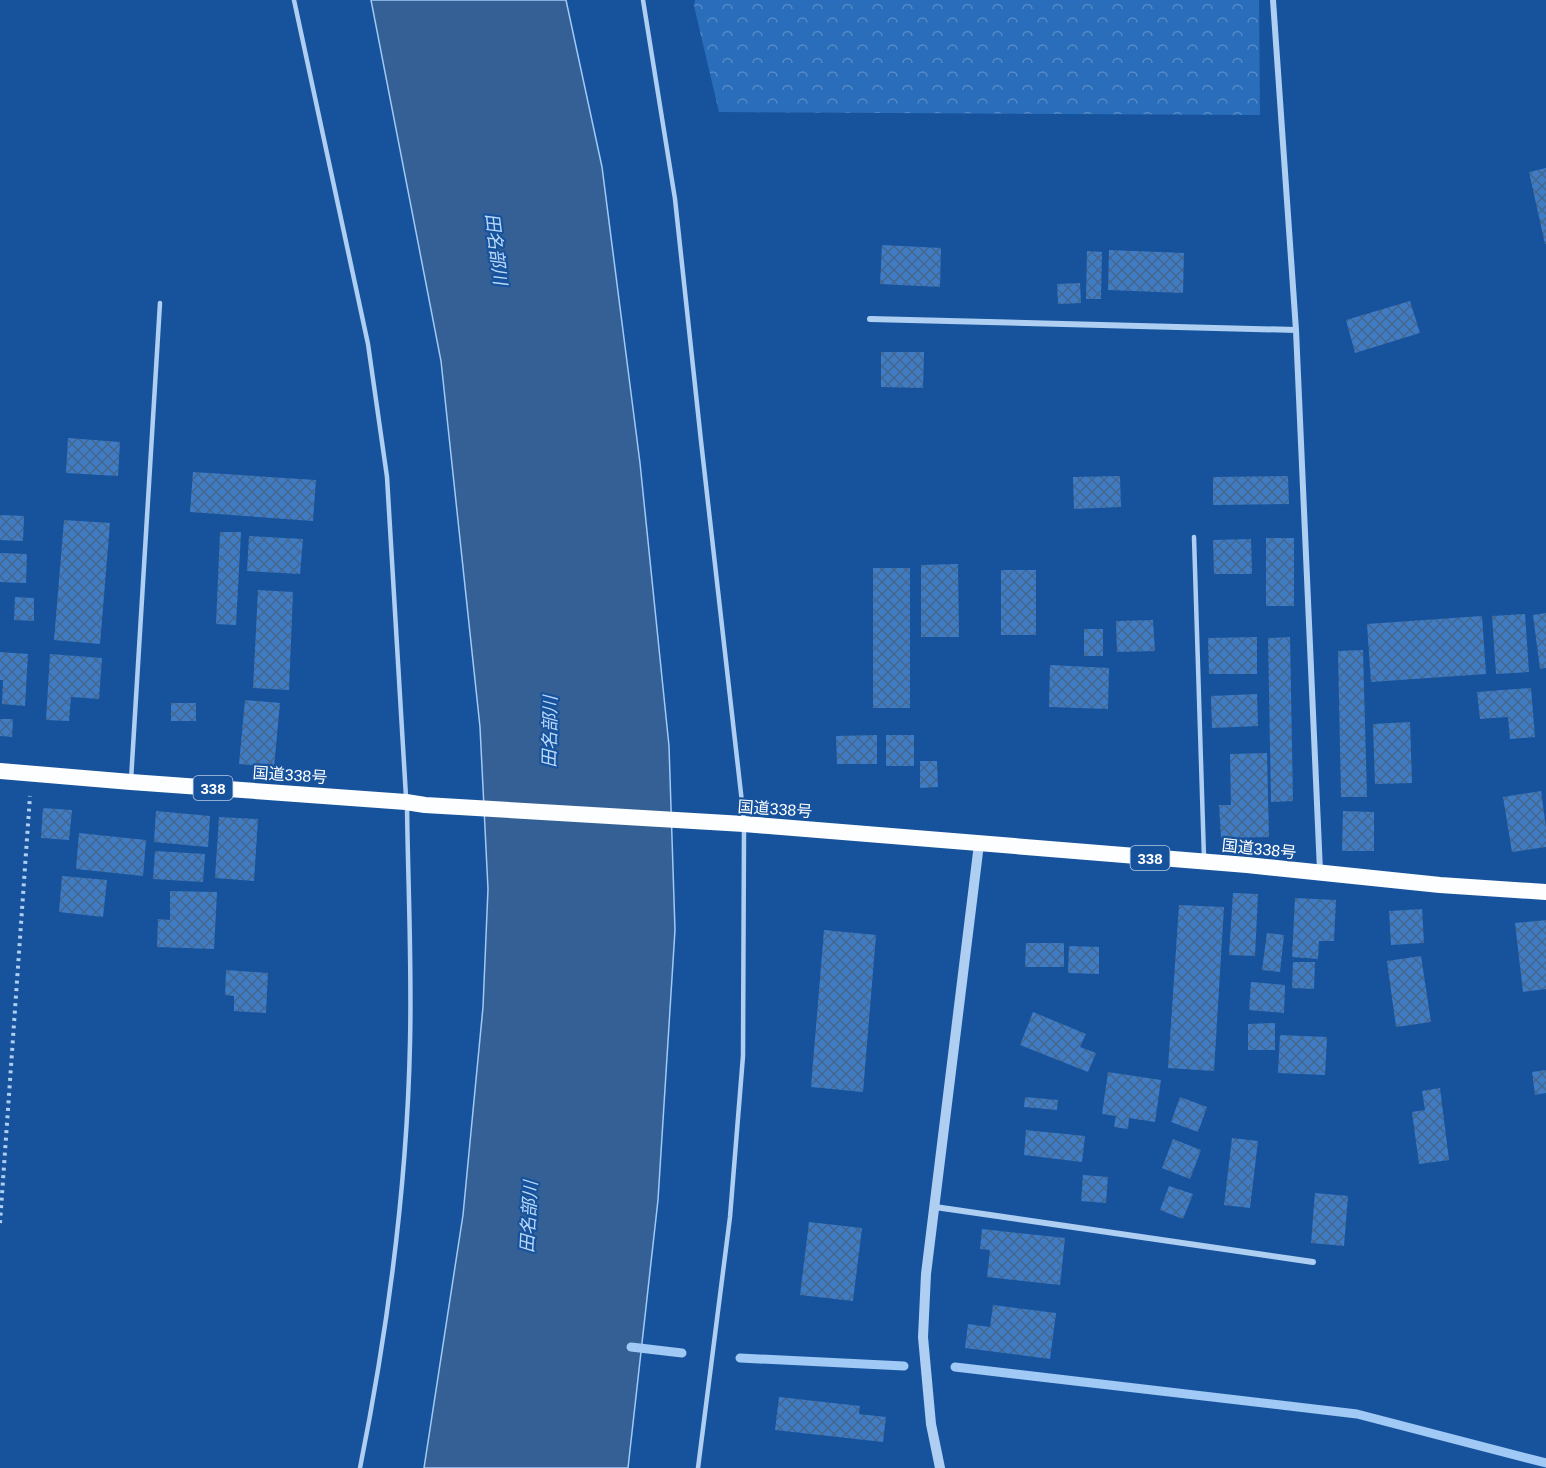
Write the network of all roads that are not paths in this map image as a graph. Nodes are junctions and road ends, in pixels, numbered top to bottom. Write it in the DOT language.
graph roads {
  1 [pos="294,0"];
  2 [pos="642,0"];
  3 [pos="1274,0"];
  4 [pos="160,303"];
  5 [pos="870,319"];
  6 [pos="1296,330"];
  7 [pos="1194,537"];
  8 [pos="0,771"];
  9 [pos="131,782"];
  10 [pos="406,802"];
  11 [pos="744,824"];
  12 [pos="979,844"];
  13 [pos="1204,862"];
  14 [pos="1320,874"];
  15 [pos="1546,892"];
  16 [pos="935,1207"];
  17 [pos="1313,1262"];
  18 [pos="360,1468"];
  19 [pos="698,1468"];
  20 [pos="940,1468"];
  1 -- 10 [label="lane"];
  2 -- 11 [label="lane"];
  3 -- 6 [label="street"];
  4 -- 9 [label="lane"];
  5 -- 6 [label="street"];
  6 -- 14 [label="street"];
  7 -- 13 [label="lane"];
  8 -- 9 [label="highway, 国道338号 / 338"];
  9 -- 10 [label="highway, 国道338号 / 338"];
  10 -- 11 [label="highway, 国道338号 / 338"];
  10 -- 18 [label="lane"];
  11 -- 12 [label="highway, 国道338号 / 338"];
  11 -- 19 [label="lane"];
  12 -- 13 [label="highway, 国道338号 / 338"];
  12 -- 16 [label="street"];
  13 -- 14 [label="highway, 国道338号 / 338"];
  14 -- 15 [label="highway, 国道338号 / 338"];
  16 -- 17 [label="street"];
  16 -- 20 [label="street"];
}
